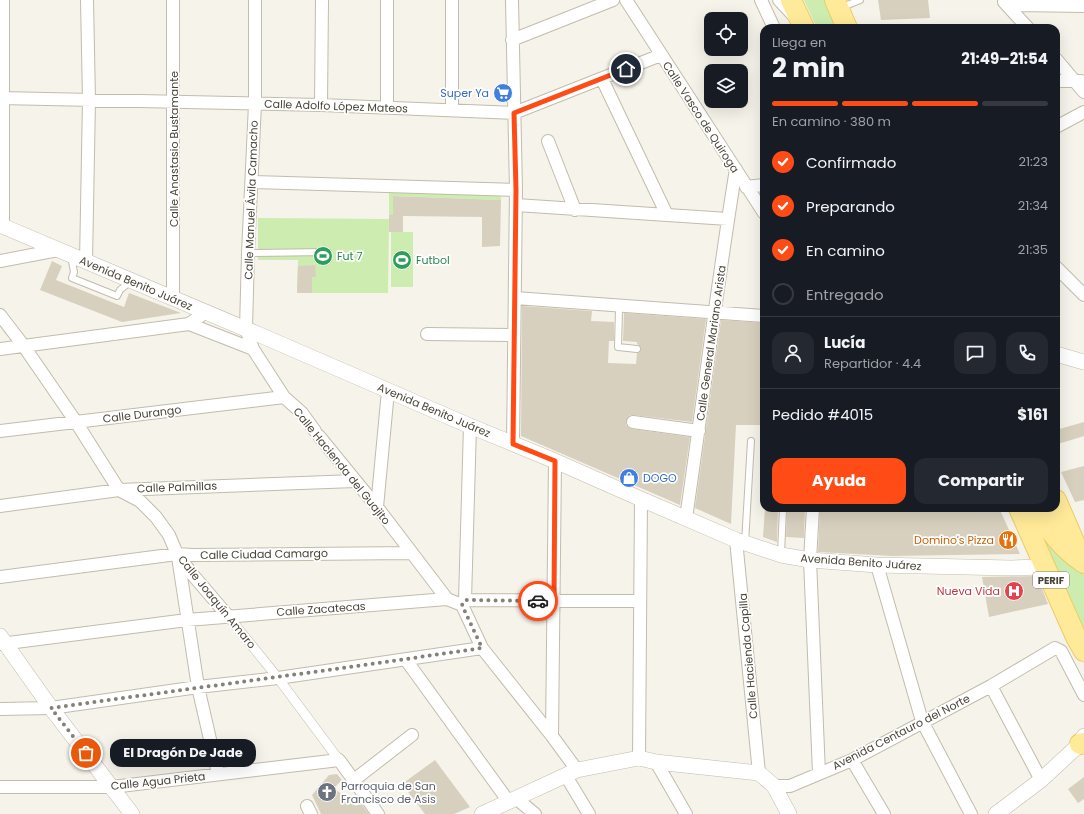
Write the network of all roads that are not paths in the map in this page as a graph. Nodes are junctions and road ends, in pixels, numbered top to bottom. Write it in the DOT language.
graph roads {
  1 [pos="3,0"];
  2 [pos="87,0"];
  3 [pos="174,0"];
  4 [pos="255,0"];
  5 [pos="322,0"];
  6 [pos="386,0"];
  7 [pos="452,0"];
  8 [pos="512,0"];
  9 [pos="613,0"];
  10 [pos="626,0"];
  11 [pos="761,0"];
  12 [pos="779,0"];
  13 [pos="791,0"];
  14 [pos="860,0"];
  15 [pos="1004,3"];
  16 [pos="837,4"];
  17 [pos="1084,6"];
  18 [pos="772,24"];
  19 [pos="801,24"];
  20 [pos="802,24"];
  21 [pos="845,24"];
  22 [pos="1024,24"];
  23 [pos="512,40"];
  24 [pos="661,55"];
  25 [pos="1060,63"];
  26 [pos="602,79"];
  27 [pos="1060,81"];
  28 [pos="1080,81"];
  29 [pos="1084,92"];
  30 [pos="1,98"];
  31 [pos="89,100"];
  32 [pos="174,102"];
  33 [pos="255,104"];
  34 [pos="321,105"];
  35 [pos="387,108"];
  36 [pos="452,110"];
  37 [pos="1084,112"];
  38 [pos="514,113"];
  39 [pos="1060,125"];
  40 [pos="548,141"];
  41 [pos="736,169"];
  42 [pos="252,182"];
  43 [pos="760,185"];
  44 [pos="746,187"];
  45 [pos="516,190"];
  46 [pos="516,205"];
  47 [pos="760,207"];
  48 [pos="575,210"];
  49 [pos="667,215"];
  50 [pos="728,219"];
  51 [pos="1,226"];
  52 [pos="326,252"];
  53 [pos="64,253"];
  54 [pos="248,253"];
  55 [pos="0,261"];
  56 [pos="86,262"];
  57 [pos="1060,272"];
  58 [pos="132,281"];
  59 [pos="1084,295"];
  60 [pos="173,298"];
  61 [pos="515,298"];
  62 [pos="619,309"];
  63 [pos="206,312"];
  64 [pos="714,312"];
  65 [pos="0,315"];
  66 [pos="760,316"];
  67 [pos="189,324"];
  68 [pos="246,329"];
  69 [pos="427,334"];
  70 [pos="514,335"];
  71 [pos="23,345"];
  72 [pos="0,349"];
  73 [pos="253,349"];
  74 [pos="637,349"];
  75 [pos="1060,355"];
  76 [pos="1084,362"];
  77 [pos="388,391"];
  78 [pos="284,397"];
  79 [pos="76,422"];
  80 [pos="633,422"];
  81 [pos="470,426"];
  82 [pos="0,431"];
  83 [pos="699,431"];
  84 [pos="751,441"];
  85 [pos="513,444"];
  86 [pos="555,461"];
  87 [pos="355,481"];
  88 [pos="119,490"];
  89 [pos="641,499"];
  90 [pos="0,506"];
  91 [pos="376,507"];
  92 [pos="1060,509"];
  93 [pos="783,512"];
  94 [pos="813,512"];
  95 [pos="1021,512"];
  96 [pos="1040,512"];
  97 [pos="686,518"];
  98 [pos="741,541"];
  99 [pos="410,553"];
  100 [pos="177,554"];
  101 [pos="781,554"];
  102 [pos="810,560"];
  103 [pos="1084,563"];
  104 [pos="877,565"];
  105 [pos="1045,567"];
  106 [pos="0,578"];
  107 [pos="447,599"];
  108 [pos="554,601"];
  109 [pos="639,601"];
  110 [pos="463,602"];
  111 [pos="228,616"];
  112 [pos="187,620"];
  113 [pos="2,641"];
  114 [pos="482,648"];
  115 [pos="1084,651"];
  116 [pos="406,660"];
  117 [pos="278,678"];
  118 [pos="991,686"];
  119 [pos="198,687"];
  120 [pos="1084,695"];
  121 [pos="51,708"];
  122 [pos="0,709"];
  123 [pos="922,722"];
  124 [pos="412,735"];
  125 [pos="552,736"];
  126 [pos="1083,741"];
  127 [pos="639,758"];
  128 [pos="339,760"];
  129 [pos="852,760"];
  130 [pos="656,762"];
  131 [pos="572,773"];
  132 [pos="759,773"];
  133 [pos="819,773"];
  134 [pos="218,774"];
  135 [pos="354,780"];
  136 [pos="1041,780"];
  137 [pos="774,786"];
  138 [pos="0,787"];
  139 [pos="112,787"];
  140 [pos="513,800"];
  141 [pos="132,814"];
  142 [pos="378,814"];
  143 [pos="482,814"];
  144 [pos="535,814"];
  145 [pos="589,814"];
  146 [pos="686,814"];
  147 [pos="789,814"];
  148 [pos="884,814"];
  149 [pos="971,814"];
  150 [pos="996,814"];
  1 -- 30 [label="street"];
  2 -- 31 [label="street"];
  3 -- 32 [label="street, Calle Anastasio Bustamante"];
  4 -- 33 [label="street, Calle Manuel Ávila Camacho"];
  5 -- 34 [label="street"];
  6 -- 35 [label="street"];
  7 -- 36 [label="street"];
  8 -- 23 [label="street"];
  9 -- 23 [label="street"];
  10 -- 24 [label="street, Calle Vasco de Quiroga"];
  11 -- 18 [label="street"];
  12 -- 19 [label="street"];
  13 -- 20 [label="main road"];
  14 -- 16 [label="lane"];
  15 -- 17 [label="street"];
  15 -- 22 [label="street"];
  16 -- 21 [label="main road"];
  23 -- 38 [label="street"];
  24 -- 26 [label="street, Calle Adolfo López Mateos"];
  24 -- 41 [label="street, Calle Vasco de Quiroga"];
  25 -- 28 [label="street"];
  26 -- 38 [label="street, Calle Adolfo López Mateos"];
  26 -- 49 [label="street"];
  27 -- 28 [label="street"];
  28 -- 29 [label="street"];
  30 -- 31 [label="street, Calle Adolfo López Mateos"];
  30 -- 51 [label="street"];
  31 -- 32 [label="street, Calle Adolfo López Mateos"];
  31 -- 56 [label="street"];
  32 -- 33 [label="street, Calle Adolfo López Mateos"];
  32 -- 60 [label="street, Calle Anastasio Bustamante"];
  33 -- 34 [label="street, Calle Adolfo López Mateos"];
  33 -- 42 [label="street, Calle Manuel Ávila Camacho"];
  34 -- 35 [label="street, Calle Adolfo López Mateos"];
  35 -- 36 [label="street, Calle Adolfo López Mateos"];
  36 -- 38 [label="street, Calle Adolfo López Mateos"];
  37 -- 39 [label="street"];
  38 -- 45 [label="street"];
  40 -- 48 [label="street"];
  41 -- 44 [label="street, Calle Vasco de Quiroga"];
  41 -- 50 [label="street, Calle General Mariano Arista"];
  42 -- 45 [label="street"];
  42 -- 54 [label="street, Calle Manuel Ávila Camacho"];
  43 -- 44 [label="street"];
  44 -- 47 [label="street, Calle Vasco de Quiroga"];
  45 -- 46 [label="street"];
  46 -- 48 [label="street"];
  46 -- 61 [label="street"];
  48 -- 49 [label="street"];
  49 -- 50 [label="street"];
  50 -- 64 [label="street, Calle General Mariano Arista"];
  51 -- 53 [label="street, Avenida Benito Juárez"];
  52 -- 54 [label="lane"];
  53 -- 55 [label="street"];
  53 -- 56 [label="street, Avenida Benito Juárez"];
  53 -- 58 [label="lane"];
  54 -- 68 [label="street, Calle Manuel Ávila Camacho"];
  56 -- 58 [label="street, Avenida Benito Juárez"];
  57 -- 59 [label="street"];
  58 -- 60 [label="street, Avenida Benito Juárez"];
  60 -- 63 [label="street, Avenida Benito Juárez"];
  61 -- 64 [label="street"];
  61 -- 70 [label="street"];
  62 -- 74 [label="lane"];
  63 -- 67 [label="street"];
  63 -- 68 [label="street, Avenida Benito Juárez"];
  64 -- 66 [label="street"];
  64 -- 83 [label="street, Calle General Mariano Arista"];
  65 -- 71 [label="street"];
  67 -- 71 [label="street"];
  67 -- 73 [label="street"];
  68 -- 73 [label="street, Calle Hacienda del Guajito"];
  68 -- 77 [label="street, Avenida Benito Juárez"];
  69 -- 70 [label="street"];
  70 -- 85 [label="street"];
  71 -- 72 [label="street"];
  71 -- 79 [label="street"];
  73 -- 78 [label="street, Calle Hacienda del Guajito"];
  75 -- 76 [label="street"];
  77 -- 81 [label="street, Avenida Benito Juárez"];
  77 -- 91 [label="street"];
  78 -- 79 [label="street, Calle Durango"];
  78 -- 87 [label="street, Calle Hacienda del Guajito"];
  79 -- 82 [label="street, Calle Durango"];
  79 -- 88 [label="street"];
  80 -- 83 [label="street"];
  81 -- 85 [label="street, Avenida Benito Juárez"];
  81 -- 110 [label="street"];
  83 -- 97 [label="street, Calle General Mariano Arista"];
  84 -- 98 [label="lane"];
  85 -- 86 [label="street, Avenida Benito Juárez"];
  86 -- 89 [label="street, Avenida Benito Juárez"];
  86 -- 108 [label="street"];
  87 -- 88 [label="street, Calle Palmillas"];
  87 -- 91 [label="street, Calle Hacienda del Guajito"];
  88 -- 90 [label="street, Calle Palmillas"];
  88 -- 100 [label="street, Calle Joaquín Amaro"];
  89 -- 97 [label="street, Avenida Benito Juárez"];
  89 -- 109 [label="street"];
  91 -- 99 [label="street, Calle Hacienda del Guajito"];
  92 -- 103 [label="main road"];
  93 -- 101 [label="lane"];
  94 -- 102 [label="street"];
  95 -- 105 [label="main road, PERIF"];
  96 -- 103 [label="main road"];
  97 -- 98 [label="street, Avenida Benito Juárez"];
  98 -- 101 [label="street, Avenida Benito Juárez"];
  98 -- 132 [label="street, Calle Hacienda Capilla"];
  99 -- 100 [label="street, Calle Ciudad Camargo"];
  99 -- 107 [label="street, Calle Hacienda del Guajito"];
  100 -- 106 [label="street, Calle Ciudad Camargo"];
  100 -- 111 [label="street, Calle Joaquín Amaro"];
  100 -- 112 [label="street"];
  101 -- 102 [label="street, Avenida Benito Juárez"];
  102 -- 104 [label="street, Avenida Benito Juárez"];
  102 -- 133 [label="street"];
  104 -- 105 [label="street, Avenida Benito Juárez"];
  104 -- 123 [label="street"];
  105 -- 115 [label="main road, PERIF"];
  107 -- 110 [label="street, Calle Zacatecas"];
  107 -- 111 [label="street, Calle Zacatecas"];
  108 -- 109 [label="street, Calle Zacatecas"];
  108 -- 110 [label="street, Calle Zacatecas"];
  108 -- 125 [label="street"];
  109 -- 127 [label="street"];
  110 -- 114 [label="street"];
  111 -- 112 [label="street, Calle Zacatecas"];
  111 -- 117 [label="street, Calle Joaquín Amaro"];
  112 -- 113 [label="street, Calle Zacatecas"];
  112 -- 119 [label="street"];
  113 -- 121 [label="street"];
  114 -- 116 [label="street"];
  114 -- 125 [label="street"];
  116 -- 117 [label="street"];
  116 -- 140 [label="street"];
  117 -- 119 [label="street"];
  117 -- 128 [label="street, Calle Joaquín Amaro"];
  118 -- 120 [label="street, Avenida Centauro del Norte"];
  118 -- 123 [label="street, Avenida Centauro del Norte"];
  118 -- 136 [label="street"];
  119 -- 121 [label="street"];
  119 -- 134 [label="street"];
  121 -- 122 [label="street"];
  121 -- 139 [label="street"];
  123 -- 129 [label="street, Avenida Centauro del Norte"];
  123 -- 149 [label="street"];
  124 -- 135 [label="street"];
  125 -- 131 [label="street"];
  126 -- 136 [label="street"];
  127 -- 130 [label="street"];
  127 -- 131 [label="street"];
  128 -- 134 [label="street, Calle Agua Prieta"];
  128 -- 135 [label="street, Calle Joaquín Amaro"];
  129 -- 133 [label="street, Avenida Centauro del Norte"];
  129 -- 148 [label="street"];
  130 -- 132 [label="street"];
  130 -- 146 [label="street"];
  131 -- 140 [label="street"];
  131 -- 145 [label="street"];
  132 -- 137 [label="street"];
  133 -- 137 [label="street, Avenida Centauro del Norte"];
  134 -- 139 [label="street, Calle Agua Prieta"];
  135 -- 142 [label="street, Calle Joaquín Amaro"];
  136 -- 150 [label="street"];
  137 -- 147 [label="street"];
  138 -- 139 [label="street, Calle Agua Prieta"];
  139 -- 141 [label="street"];
  140 -- 143 [label="street"];
  140 -- 144 [label="street"];
}
